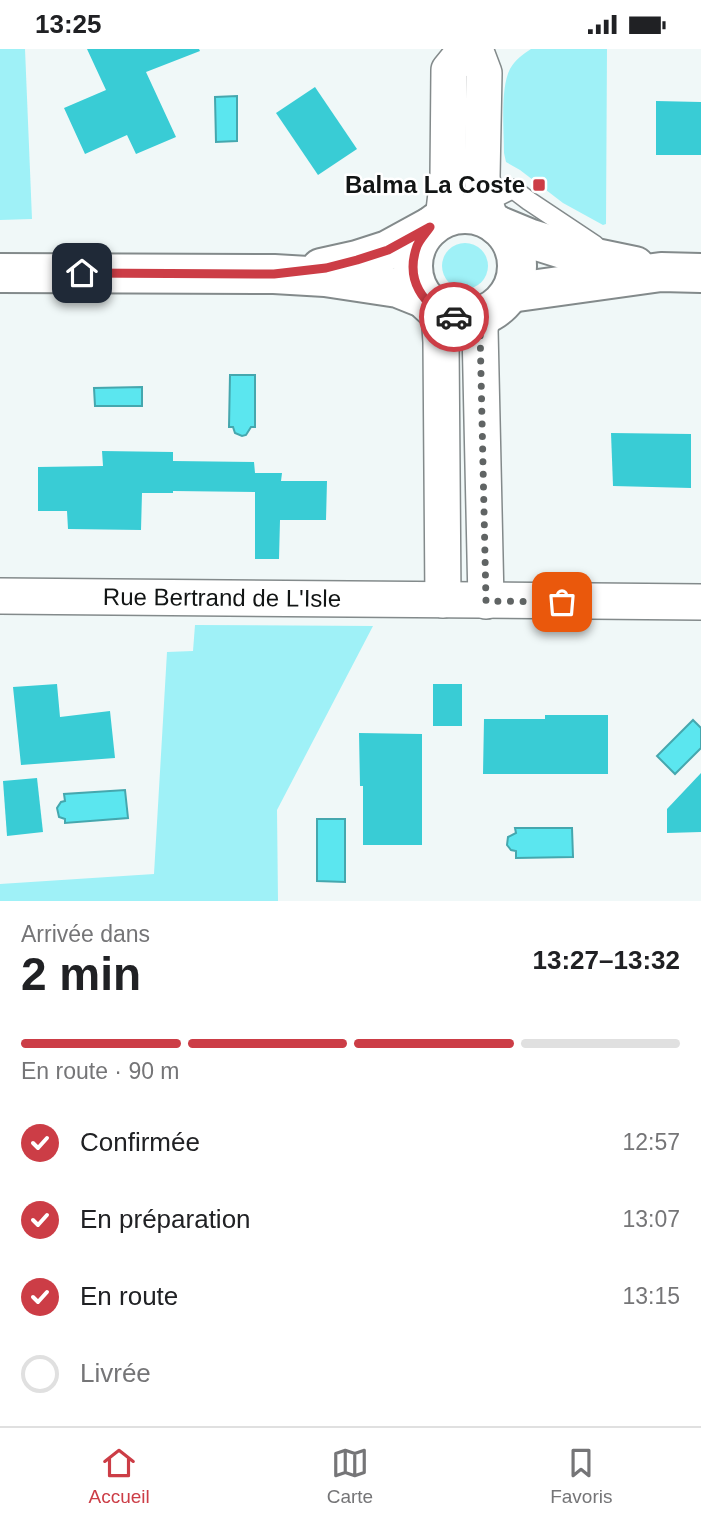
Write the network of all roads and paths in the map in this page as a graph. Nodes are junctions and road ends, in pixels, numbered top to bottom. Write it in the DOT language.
graph roads {
  1 [pos="466,49"];
  2 [pos="475,49"];
  3 [pos="468,218"];
  4 [pos="661,272"];
  5 [pos="0,273"];
  6 [pos="701,273"];
  7 [pos="274,274"];
  8 [pos="496,304"];
  9 [pos="431,305"];
  10 [pos="0,596"];
  11 [pos="443,600"];
  12 [pos="486,601"];
  13 [pos="701,602"];
  1 -- 3 [label="street"];
  2 -- 3 [label="street"];
  3 -- 4 [label="main road"];
  3 -- 7 [label="main road"];
  3 -- 8 [label="main road"];
  3 -- 9 [label="main road"];
  4 -- 6 [label="main road"];
  4 -- 8 [label="main road"];
  5 -- 7 [label="main road"];
  7 -- 9 [label="main road"];
  8 -- 9 [label="main road"];
  8 -- 12 [label="street"];
  9 -- 11 [label="street"];
  10 -- 11 [label="street, Rue Bertrand de L'Isle"];
  11 -- 12 [label="street, Rue Bertrand de L'Isle"];
  12 -- 13 [label="street, Rue Bertrand de L'Isle"];
}
